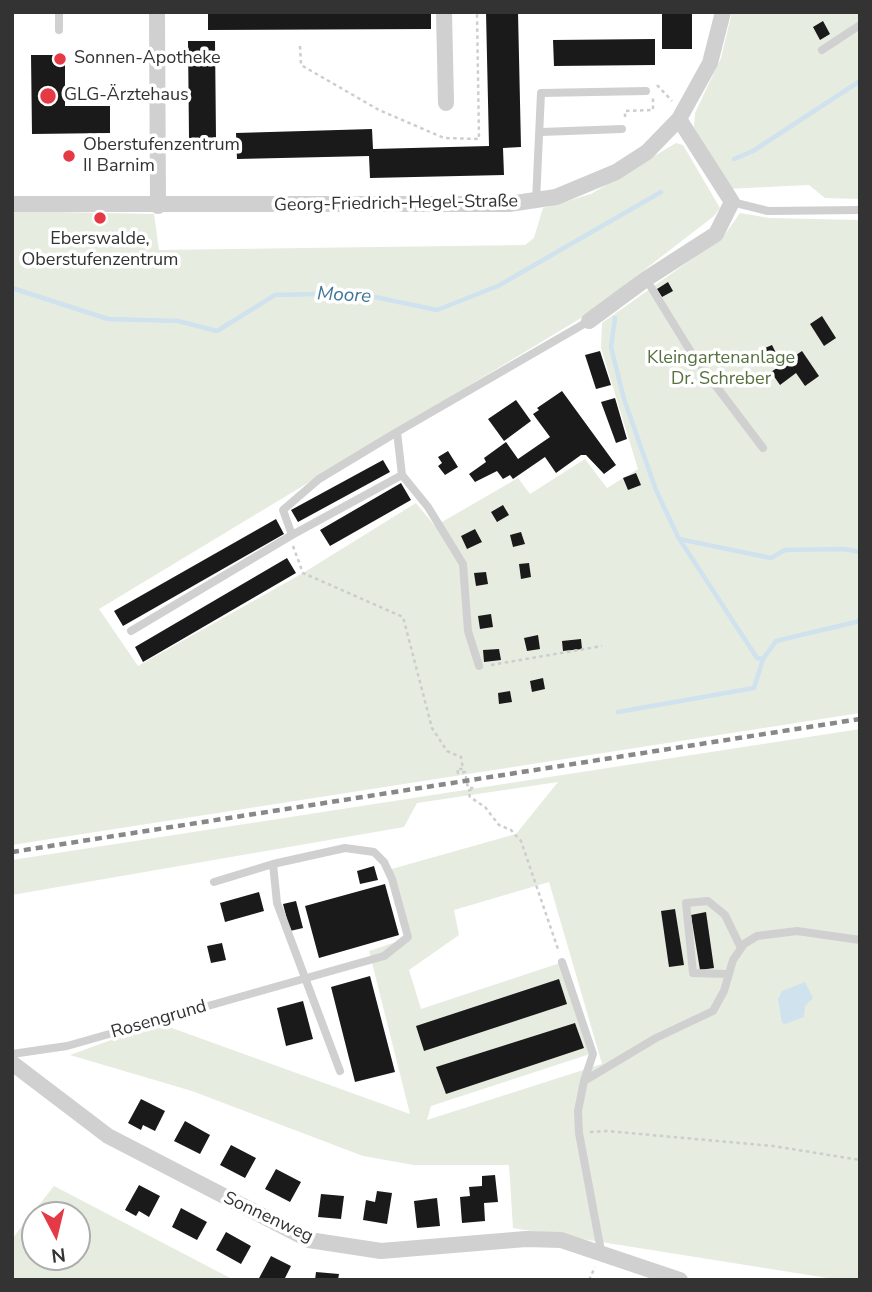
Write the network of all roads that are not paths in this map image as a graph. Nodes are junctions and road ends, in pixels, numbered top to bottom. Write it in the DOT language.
graph roads {
  1 [pos="59,12"];
  2 [pos="158,12"];
  3 [pos="444,12"];
  4 [pos="723,12"];
  5 [pos="860,25"];
  6 [pos="60,30"];
  7 [pos="822,50"];
  8 [pos="650,88"];
  9 [pos="446,103"];
  10 [pos="681,115"];
  11 [pos="622,129"];
  12 [pos="541,132"];
  13 [pos="537,201"];
  14 [pos="732,202"];
  15 [pos="12,204"];
  16 [pos="158,206"];
  17 [pos="860,210"];
  18 [pos="646,279"];
  19 [pos="589,321"];
  20 [pos="397,432"];
  21 [pos="764,448"];
  22 [pos="401,475"];
  23 [pos="292,535"];
  24 [pos="131,631"];
  25 [pos="480,666"];
  26 [pos="273,864"];
  27 [pos="214,882"];
  28 [pos="860,940"];
  29 [pos="741,948"];
  30 [pos="562,962"];
  31 [pos="728,974"];
  32 [pos="304,979"];
  33 [pos="12,1054"];
  34 [pos="12,1063"];
  35 [pos="340,1071"];
  36 [pos="584,1082"];
  37 [pos="601,1251"];
  38 [pos="680,1280"];
  1 -- 6 [label="lane"];
  2 -- 16 [label="street"];
  3 -- 9 [label="street"];
  4 -- 10 [label="street, Georg-Friedrich-Hegel-Straße"];
  5 -- 7 [label="lane"];
  8 -- 12 [label="lane"];
  10 -- 13 [label="street, Georg-Friedrich-Hegel-Straße"];
  10 -- 14 [label="street"];
  11 -- 12 [label="lane"];
  12 -- 13 [label="lane"];
  13 -- 16 [label="street, Georg-Friedrich-Hegel-Straße"];
  14 -- 17 [label="lane"];
  14 -- 18 [label="street"];
  15 -- 16 [label="street, Georg-Friedrich-Hegel-Straße"];
  18 -- 19 [label="street"];
  18 -- 21 [label="lane"];
  19 -- 20 [label="lane"];
  20 -- 22 [label="lane"];
  20 -- 23 [label="lane"];
  22 -- 23 [label="lane"];
  22 -- 25 [label="lane"];
  23 -- 24 [label="lane"];
  26 -- 27 [label="lane"];
  26 -- 32 [label="lane"];
  26 -- 32 [label="lane"];
  28 -- 29 [label="lane"];
  29 -- 31 [label="lane"];
  29 -- 31 [label="lane"];
  30 -- 36 [label="lane"];
  31 -- 36 [label="lane"];
  32 -- 33 [label="lane, Rosengrund"];
  32 -- 35 [label="lane"];
  34 -- 37 [label="street, Sonnenweg"];
  36 -- 37 [label="lane"];
  37 -- 38 [label="street, Sonnenweg"];
}
